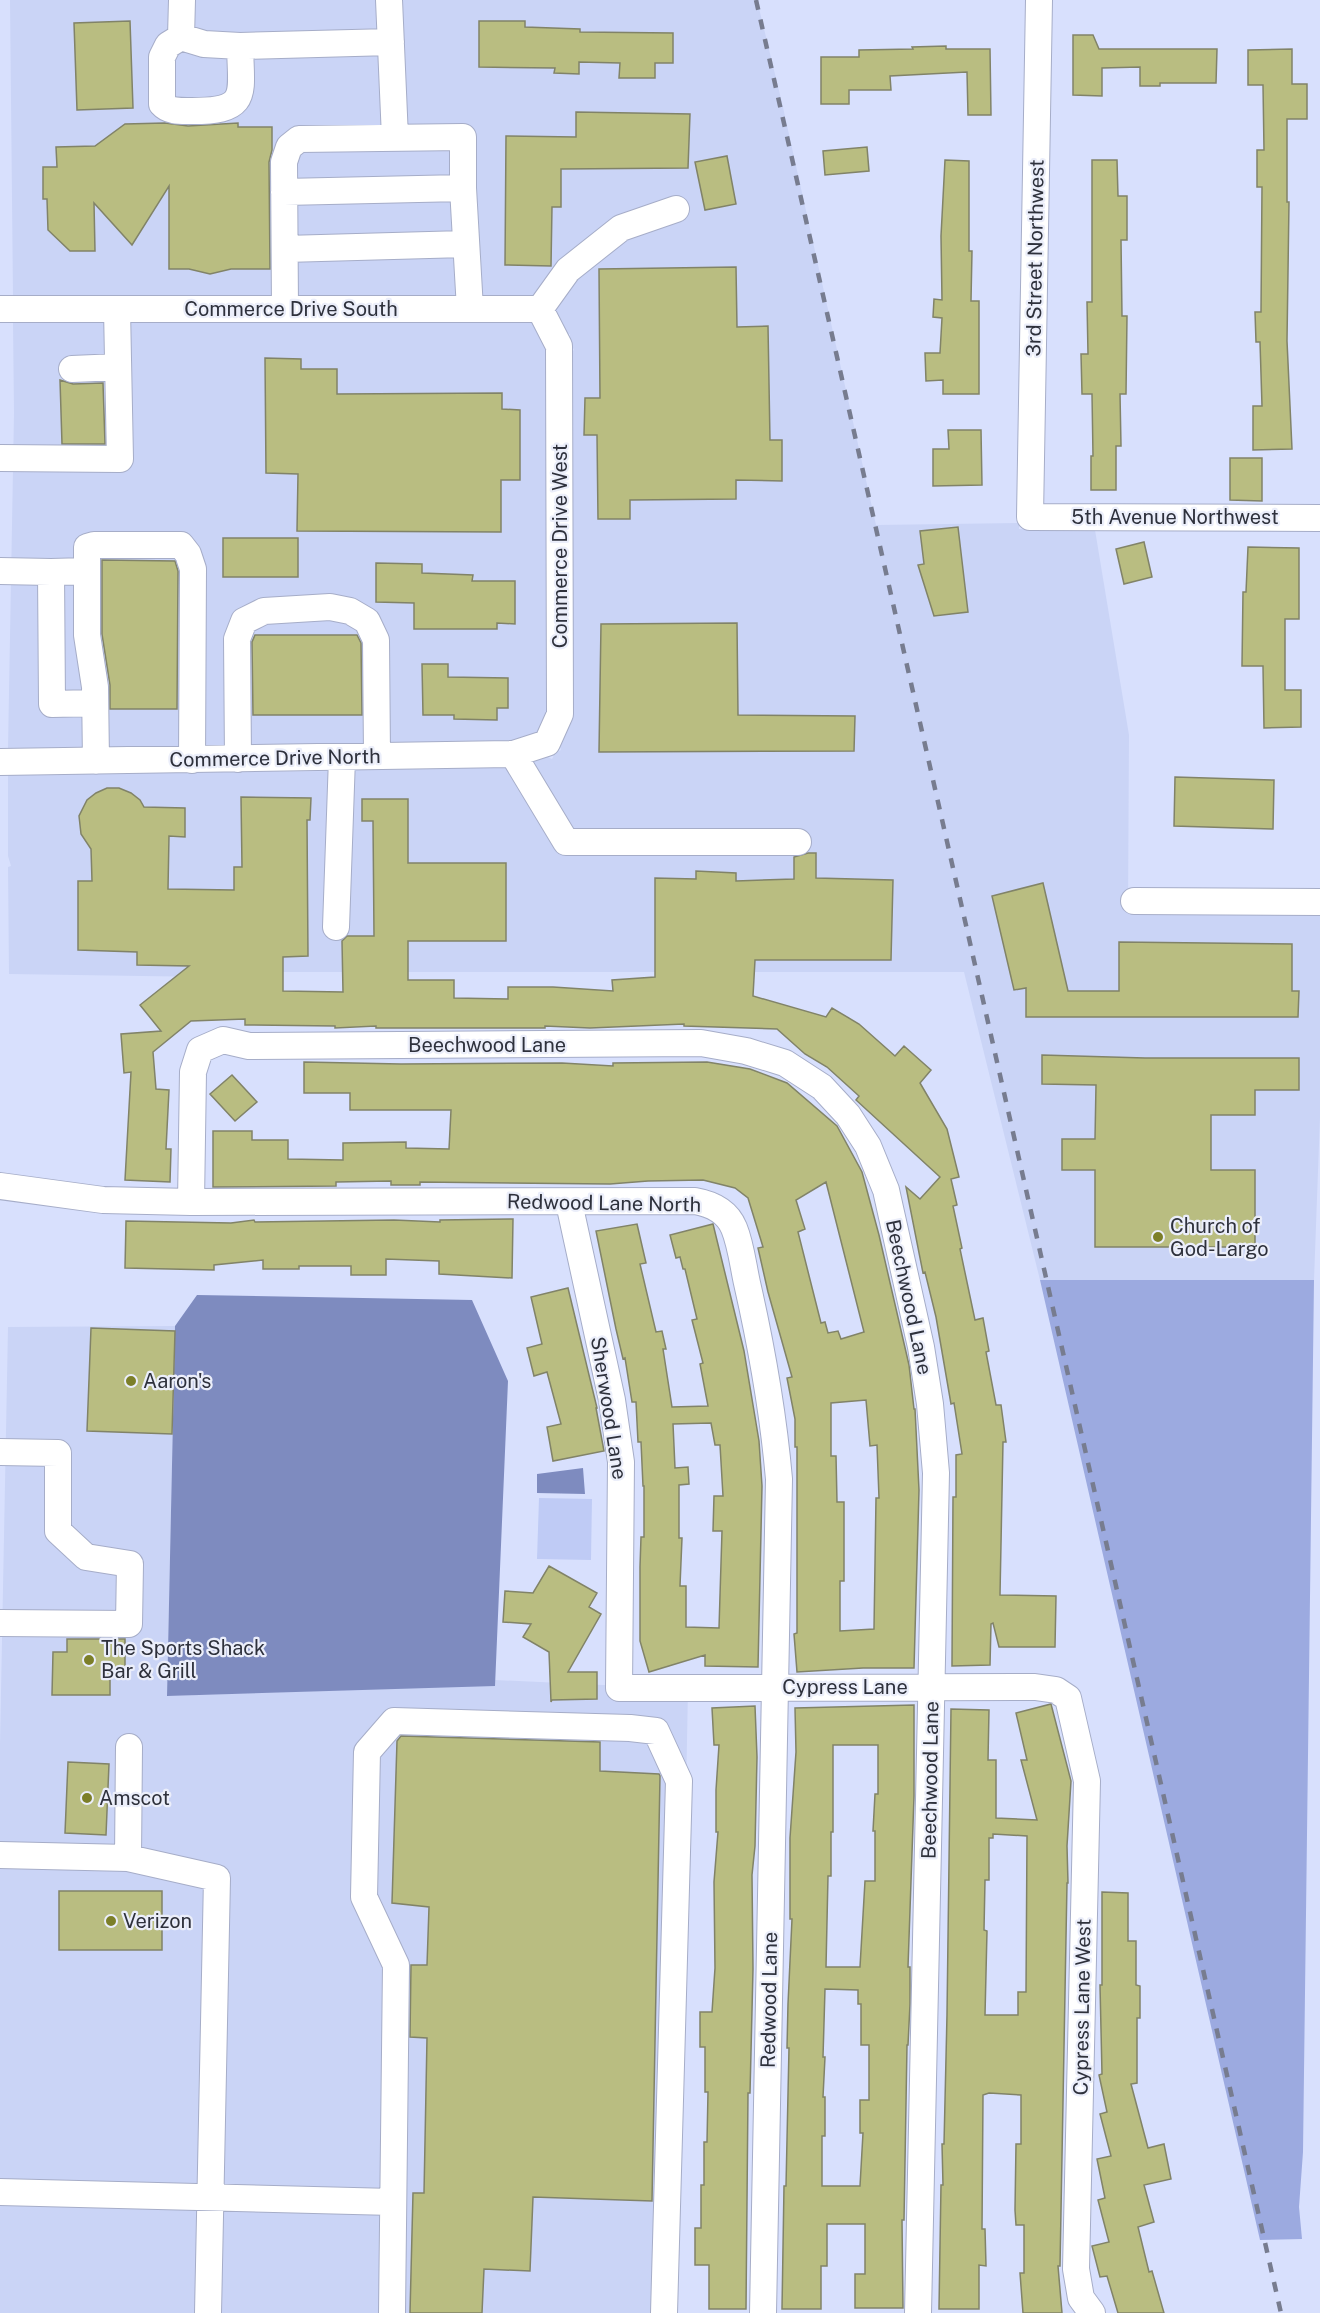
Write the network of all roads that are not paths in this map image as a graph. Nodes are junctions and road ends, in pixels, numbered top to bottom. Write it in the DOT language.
graph roads {
  1 [pos="182,0"];
  2 [pos="389,0"];
  3 [pos="1039,0"];
  4 [pos="182,37"];
  5 [pos="391,42"];
  6 [pos="240,46"];
  7 [pos="395,138"];
  8 [pos="463,188"];
  9 [pos="284,192"];
  10 [pos="676,209"];
  11 [pos="465,244"];
  12 [pos="285,249"];
  13 [pos="285,308"];
  14 [pos="0,309"];
  15 [pos="117,309"];
  16 [pos="470,309"];
  17 [pos="540,309"];
  18 [pos="118,368"];
  19 [pos="72,369"];
  20 [pos="0,458"];
  21 [pos="1030,517"];
  22 [pos="1320,518"];
  23 [pos="0,571"];
  24 [pos="87,571"];
  25 [pos="51,572"];
  26 [pos="95,703"];
  27 [pos="547,743"];
  28 [pos="513,754"];
  29 [pos="377,756"];
  30 [pos="342,758"];
  31 [pos="238,759"];
  32 [pos="192,760"];
  33 [pos="96,761"];
  34 [pos="0,762"];
  35 [pos="798,842"];
  36 [pos="1134,901"];
  37 [pos="1320,902"];
  38 [pos="336,927"];
  39 [pos="0,1186"];
  40 [pos="191,1202"];
  41 [pos="569,1203"];
  42 [pos="0,1452"];
  43 [pos="0,1623"];
  44 [pos="933,1687"];
  45 [pos="620,1688"];
  46 [pos="775,1688"];
  47 [pos="1068,1698"];
  48 [pos="129,1747"];
  49 [pos="0,1855"];
  50 [pos="128,1858"];
  51 [pos="0,2192"];
  52 [pos="210,2199"];
  53 [pos="393,2202"];
  54 [pos="208,2313"];
  55 [pos="392,2313"];
  56 [pos="664,2313"];
  57 [pos="763,2313"];
  58 [pos="918,2313"];
  59 [pos="1092,2313"];
  1 -- 4 [label="street"];
  2 -- 5 [label="street"];
  3 -- 21 [label="street, 3rd Street Northwest"];
  4 -- 6 [label="street"];
  4 -- 6 [label="street"];
  5 -- 6 [label="street"];
  5 -- 7 [label="street"];
  7 -- 8 [label="street"];
  7 -- 9 [label="street"];
  8 -- 9 [label="street"];
  8 -- 11 [label="street"];
  9 -- 12 [label="street"];
  10 -- 17 [label="street"];
  11 -- 12 [label="street"];
  11 -- 16 [label="street"];
  12 -- 13 [label="street"];
  13 -- 15 [label="street, Commerce Drive South"];
  13 -- 16 [label="street, Commerce Drive South"];
  14 -- 15 [label="street, Commerce Drive South"];
  15 -- 18 [label="street"];
  16 -- 17 [label="street, Commerce Drive South"];
  17 -- 27 [label="street, Commerce Drive West"];
  18 -- 19 [label="street"];
  18 -- 20 [label="street"];
  21 -- 22 [label="street, 5th Avenue Northwest"];
  23 -- 25 [label="street"];
  24 -- 25 [label="street"];
  24 -- 26 [label="street"];
  24 -- 32 [label="street"];
  25 -- 26 [label="street"];
  26 -- 33 [label="street"];
  27 -- 28 [label="street, Commerce Drive North"];
  28 -- 29 [label="street, Commerce Drive North"];
  28 -- 35 [label="street"];
  29 -- 30 [label="street, Commerce Drive North"];
  29 -- 31 [label="street"];
  30 -- 31 [label="street, Commerce Drive North"];
  30 -- 38 [label="street"];
  31 -- 32 [label="street, Commerce Drive North"];
  32 -- 33 [label="street, Commerce Drive North"];
  33 -- 34 [label="street, Commerce Drive North"];
  36 -- 37 [label="street"];
  39 -- 40 [label="street, Redwood Lane North"];
  40 -- 41 [label="street, Redwood Lane North"];
  40 -- 44 [label="street, Beechwood Lane"];
  41 -- 45 [label="street, Sherwood Lane"];
  41 -- 46 [label="street, Redwood Lane North"];
  42 -- 43 [label="street"];
  44 -- 46 [label="street, Cypress Lane"];
  44 -- 47 [label="street, Cypress Lane"];
  44 -- 58 [label="street, Beechwood Lane"];
  45 -- 46 [label="street, Cypress Lane"];
  46 -- 57 [label="street, Redwood Lane"];
  47 -- 59 [label="street, Cypress Lane West"];
  48 -- 50 [label="street"];
  49 -- 50 [label="street"];
  50 -- 52 [label="street"];
  51 -- 52 [label="street"];
  52 -- 53 [label="street"];
  52 -- 54 [label="street"];
  53 -- 55 [label="street"];
  53 -- 56 [label="street"];
}
